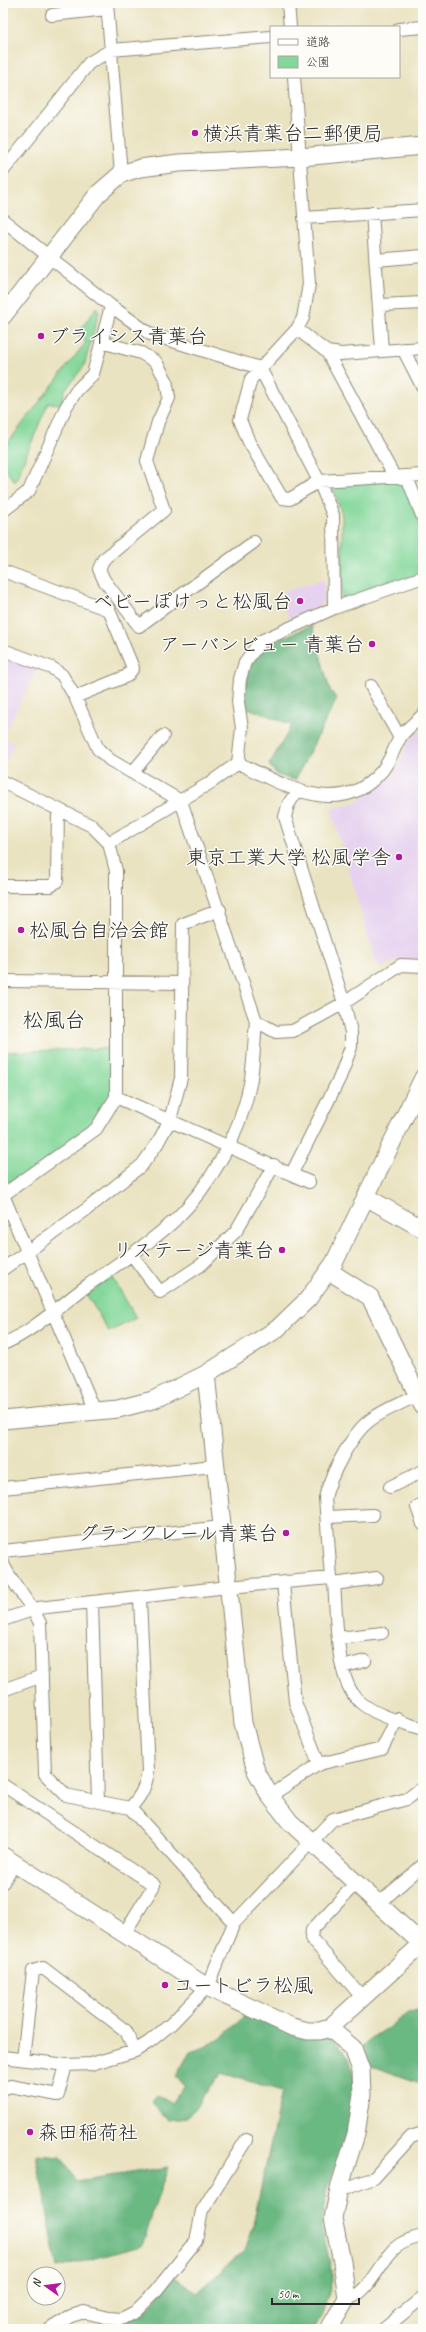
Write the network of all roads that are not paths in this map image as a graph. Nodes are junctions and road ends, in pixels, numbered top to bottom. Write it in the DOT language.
graph roads {
  1 [pos="288,3"];
  2 [pos="107,6"];
  3 [pos="60,11"];
  4 [pos="290,26"];
  5 [pos="423,27"];
  6 [pos="400,28"];
  7 [pos="270,37"];
  8 [pos="111,50"];
  9 [pos="294,78"];
  10 [pos="423,146"];
  11 [pos="301,157"];
  12 [pos="3,171"];
  13 [pos="121,174"];
  14 [pos="423,210"];
  15 [pos="372,213"];
  16 [pos="304,218"];
  17 [pos="3,220"];
  18 [pos="423,256"];
  19 [pos="49,257"];
  20 [pos="376,260"];
  21 [pos="423,303"];
  22 [pos="111,306"];
  23 [pos="380,306"];
  24 [pos="3,316"];
  25 [pos="297,329"];
  26 [pos="101,342"];
  27 [pos="423,348"];
  28 [pos="403,349"];
  29 [pos="382,350"];
  30 [pos="327,352"];
  31 [pos="260,368"];
  32 [pos="423,388"];
  33 [pos="423,474"];
  34 [pos="394,476"];
  35 [pos="319,481"];
  36 [pos="3,511"];
  37 [pos="423,518"];
  38 [pos="254,542"];
  39 [pos="3,571"];
  40 [pos="423,577"];
  41 [pos="334,608"];
  42 [pos="3,650"];
  43 [pos="371,686"];
  44 [pos="75,697"];
  45 [pos="423,715"];
  46 [pos="163,736"];
  47 [pos="400,738"];
  48 [pos="238,762"];
  49 [pos="132,773"];
  50 [pos="3,782"];
  51 [pos="297,791"];
  52 [pos="181,801"];
  53 [pos="58,810"];
  54 [pos="109,844"];
  55 [pos="3,886"];
  56 [pos="220,910"];
  57 [pos="423,966"];
  58 [pos="3,981"];
  59 [pos="116,982"];
  60 [pos="182,983"];
  61 [pos="344,1003"];
  62 [pos="256,1021"];
  63 [pos="423,1078"];
  64 [pos="116,1097"];
  65 [pos="170,1120"];
  66 [pos="228,1145"];
  67 [pos="274,1165"];
  68 [pos="292,1173"];
  69 [pos="309,1182"];
  70 [pos="3,1195"];
  71 [pos="366,1197"];
  72 [pos="423,1229"];
  73 [pos="27,1253"];
  74 [pos="132,1255"];
  75 [pos="3,1269"];
  76 [pos="329,1271"];
  77 [pos="52,1313"];
  78 [pos="3,1344"];
  79 [pos="206,1374"];
  80 [pos="420,1400"];
  81 [pos="95,1412"];
  82 [pos="3,1420"];
  83 [pos="214,1466"];
  84 [pos="423,1471"];
  85 [pos="390,1487"];
  86 [pos="3,1488"];
  87 [pos="423,1504"];
  88 [pos="373,1515"];
  89 [pos="327,1517"];
  90 [pos="423,1524"];
  91 [pos="222,1526"];
  92 [pos="3,1550"];
  93 [pos="3,1564"];
  94 [pos="377,1578"];
  95 [pos="333,1581"];
  96 [pos="284,1583"];
  97 [pos="228,1587"];
  98 [pos="140,1599"];
  99 [pos="92,1603"];
  100 [pos="34,1610"];
  101 [pos="3,1620"];
  102 [pos="382,1633"];
  103 [pos="339,1638"];
  104 [pos="365,1661"];
  105 [pos="342,1668"];
  106 [pos="42,1676"];
  107 [pos="3,1690"];
  108 [pos="397,1719"];
  109 [pos="423,1729"];
  110 [pos="318,1764"];
  111 [pos="3,1786"];
  112 [pos="423,1787"];
  113 [pos="270,1796"];
  114 [pos="98,1801"];
  115 [pos="130,1808"];
  116 [pos="310,1842"];
  117 [pos="9,1860"];
  118 [pos="423,1865"];
  119 [pos="3,1882"];
  120 [pos="355,1884"];
  121 [pos="378,1905"];
  122 [pos="234,1923"];
  123 [pos="124,1934"];
  124 [pos="423,1944"];
  125 [pos="207,1987"];
  126 [pos="362,1997"];
  127 [pos="329,2028"];
  128 [pos="135,2051"];
  129 [pos="3,2057"];
  130 [pos="23,2060"];
  131 [pos="66,2065"];
  132 [pos="3,2089"];
  133 [pos="423,2133"];
  134 [pos="246,2140"];
  135 [pos="340,2185"];
  136 [pos="423,2236"];
  137 [pos="423,2297"];
  138 [pos="347,2298"];
  139 [pos="50,2329"];
  140 [pos="329,2329"];
  141 [pos="384,2329"];
  1 -- 4 [label="street"];
  2 -- 3 [label="street"];
  2 -- 8 [label="street"];
  5 -- 6 [label="street"];
  7 -- 8 [label="street"];
  8 -- 12 [label="street"];
  8 -- 13 [label="street"];
  9 -- 11 [label="street"];
  10 -- 11 [label="street"];
  11 -- 13 [label="street"];
  11 -- 16 [label="street"];
  13 -- 19 [label="street"];
  14 -- 15 [label="street"];
  15 -- 16 [label="street"];
  15 -- 20 [label="street"];
  16 -- 25 [label="street"];
  17 -- 19 [label="street"];
  18 -- 20 [label="street"];
  19 -- 22 [label="street"];
  19 -- 24 [label="street"];
  20 -- 23 [label="street"];
  21 -- 23 [label="street"];
  22 -- 26 [label="street"];
  22 -- 31 [label="street"];
  23 -- 29 [label="street"];
  25 -- 30 [label="street"];
  25 -- 31 [label="street"];
  26 -- 36 [label="street"];
  26 -- 38 [label="street"];
  27 -- 28 [label="street"];
  28 -- 29 [label="street"];
  28 -- 32 [label="street"];
  29 -- 30 [label="street"];
  30 -- 34 [label="street"];
  31 -- 35 [label="street"];
  31 -- 35 [label="street"];
  33 -- 34 [label="street"];
  34 -- 35 [label="street"];
  34 -- 37 [label="street"];
  35 -- 41 [label="street"];
  39 -- 44 [label="street"];
  40 -- 41 [label="street"];
  41 -- 48 [label="street"];
  42 -- 44 [label="street"];
  43 -- 47 [label="street"];
  44 -- 49 [label="street"];
  45 -- 47 [label="street"];
  46 -- 49 [label="street"];
  47 -- 51 [label="street"];
  48 -- 51 [label="street"];
  48 -- 52 [label="street"];
  49 -- 52 [label="street"];
  50 -- 53 [label="street"];
  51 -- 61 [label="street"];
  52 -- 54 [label="street"];
  52 -- 56 [label="street"];
  53 -- 54 [label="street"];
  53 -- 55 [label="street"];
  54 -- 59 [label="street"];
  56 -- 60 [label="street"];
  56 -- 62 [label="street"];
  57 -- 61 [label="street"];
  58 -- 59 [label="street"];
  59 -- 60 [label="street"];
  59 -- 64 [label="street"];
  60 -- 65 [label="street"];
  61 -- 62 [label="street"];
  61 -- 68 [label="street"];
  62 -- 66 [label="street"];
  63 -- 71 [label="street"];
  64 -- 65 [label="street"];
  64 -- 70 [label="street"];
  65 -- 66 [label="street"];
  65 -- 73 [label="street"];
  66 -- 67 [label="street"];
  66 -- 74 [label="street"];
  67 -- 68 [label="street"];
  67 -- 74 [label="street"];
  68 -- 69 [label="street"];
  70 -- 73 [label="street"];
  71 -- 72 [label="street"];
  71 -- 76 [label="street"];
  73 -- 75 [label="street"];
  73 -- 77 [label="street"];
  74 -- 77 [label="street"];
  76 -- 79 [label="street"];
  76 -- 80 [label="street"];
  77 -- 78 [label="street"];
  77 -- 81 [label="street"];
  79 -- 81 [label="street"];
  79 -- 83 [label="street"];
  80 -- 89 [label="street"];
  81 -- 82 [label="street"];
  83 -- 86 [label="street"];
  83 -- 91 [label="street"];
  84 -- 85 [label="street"];
  87 -- 90 [label="street"];
  88 -- 89 [label="street"];
  89 -- 95 [label="street"];
  91 -- 92 [label="street"];
  91 -- 97 [label="street"];
  93 -- 100 [label="street"];
  94 -- 95 [label="street"];
  95 -- 96 [label="street"];
  95 -- 103 [label="street"];
  96 -- 97 [label="street"];
  96 -- 110 [label="street"];
  97 -- 98 [label="street"];
  97 -- 113 [label="street"];
  98 -- 99 [label="street"];
  98 -- 115 [label="street"];
  99 -- 100 [label="street"];
  99 -- 114 [label="street"];
  100 -- 101 [label="street"];
  100 -- 106 [label="street"];
  102 -- 103 [label="street"];
  103 -- 105 [label="street"];
  104 -- 105 [label="street"];
  105 -- 108 [label="street"];
  106 -- 107 [label="street"];
  106 -- 114 [label="street"];
  108 -- 109 [label="street"];
  108 -- 110 [label="street"];
  110 -- 113 [label="street"];
  111 -- 123 [label="street"];
  112 -- 116 [label="street"];
  113 -- 116 [label="street"];
  114 -- 115 [label="street"];
  115 -- 122 [label="street"];
  116 -- 120 [label="street"];
  116 -- 122 [label="street"];
  117 -- 119 [label="street"];
  117 -- 123 [label="street"];
  118 -- 121 [label="street"];
  120 -- 121 [label="street"];
  120 -- 126 [label="street"];
  121 -- 124 [label="street"];
  122 -- 125 [label="street"];
  123 -- 125 [label="street"];
  124 -- 126 [label="street"];
  125 -- 127 [label="street"];
  125 -- 128 [label="street"];
  126 -- 127 [label="street"];
  127 -- 135 [label="street"];
  128 -- 130 [label="street"];
  128 -- 131 [label="street"];
  129 -- 130 [label="street"];
  130 -- 131 [label="street"];
  131 -- 132 [label="street"];
  133 -- 135 [label="street"];
  134 -- 139 [label="street"];
  135 -- 138 [label="street"];
  136 -- 138 [label="street"];
  137 -- 141 [label="street"];
  138 -- 140 [label="street"];
}
